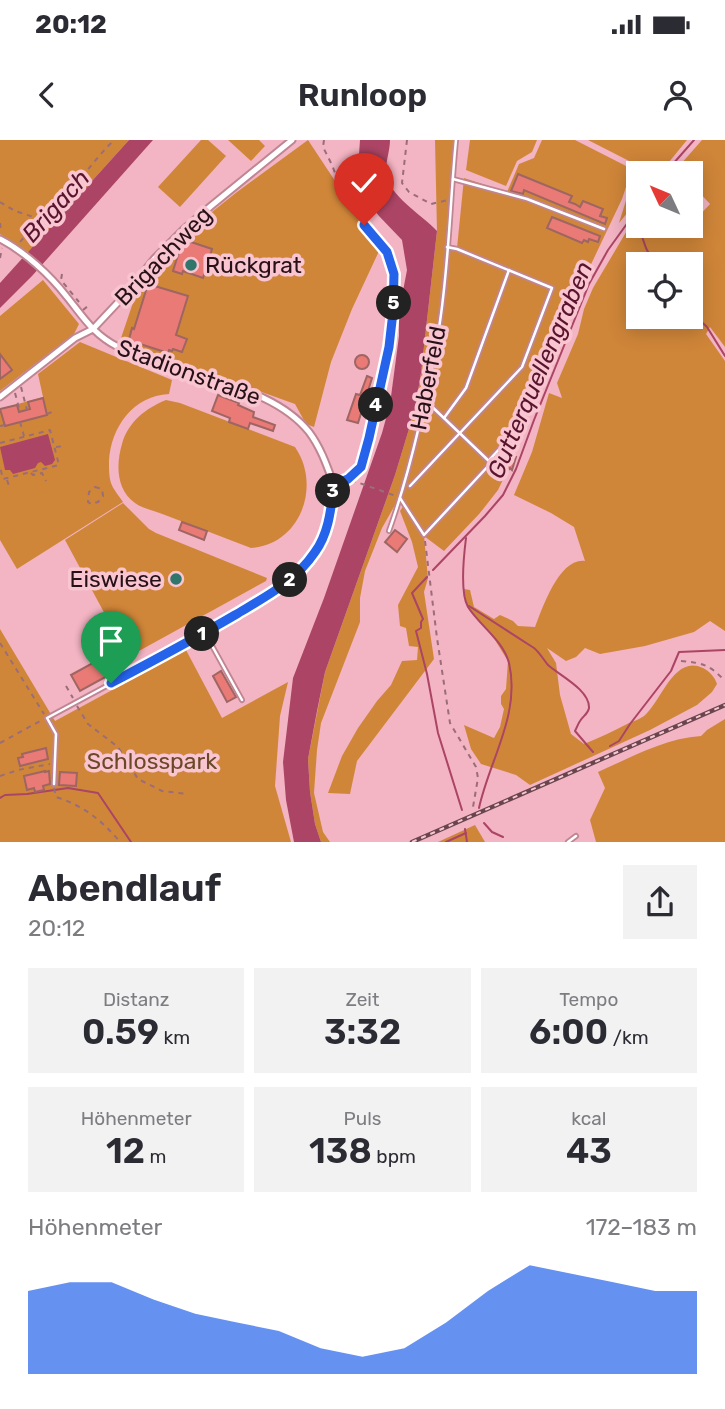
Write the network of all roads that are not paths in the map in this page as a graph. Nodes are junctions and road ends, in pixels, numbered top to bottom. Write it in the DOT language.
graph roads {
  1 [pos="292,140"];
  2 [pos="456,140"];
  3 [pos="453,178"];
  4 [pos="604,229"];
  5 [pos="0,239"];
  6 [pos="447,247"];
  7 [pos="509,270"];
  8 [pos="393,312"];
  9 [pos="93,329"];
  10 [pos="0,397"];
  11 [pos="424,399"];
  12 [pos="444,418"];
  13 [pos="527,421"];
  14 [pos="460,433"];
  15 [pos="491,463"];
  16 [pos="334,485"];
  17 [pos="411,486"];
  18 [pos="398,497"];
  19 [pos="389,531"];
  20 [pos="283,586"];
  21 [pos="205,633"];
  22 [pos="242,700"];
  23 [pos="54,784"];
  24 [pos="576,836"];
  25 [pos="568,842"];
  1 -- 9 [label="street, Brigachweg"];
  2 -- 3 [label="lane, Haberfeld"];
  3 -- 4 [label="lane"];
  3 -- 6 [label="lane, Haberfeld"];
  5 -- 9 [label="street, Stadionstraße"];
  6 -- 7 [label="lane"];
  6 -- 11 [label="lane, Haberfeld"];
  7 -- 12 [label="lane"];
  7 -- 14 [label="lane"];
  8 -- 16 [label="lane"];
  9 -- 10 [label="street, Brigachweg"];
  9 -- 16 [label="street, Stadionstraße"];
  11 -- 12 [label="lane"];
  11 -- 18 [label="lane, Haberfeld"];
  12 -- 14 [label="lane"];
  13 -- 15 [label="lane"];
  14 -- 15 [label="lane"];
  14 -- 17 [label="lane"];
  15 -- 18 [label="lane"];
  16 -- 20 [label="lane"];
  18 -- 19 [label="lane, Haberfeld"];
  20 -- 21 [label="street"];
  21 -- 22 [label="lane"];
  21 -- 23 [label="lane"];
  24 -- 25 [label="lane"];
}
